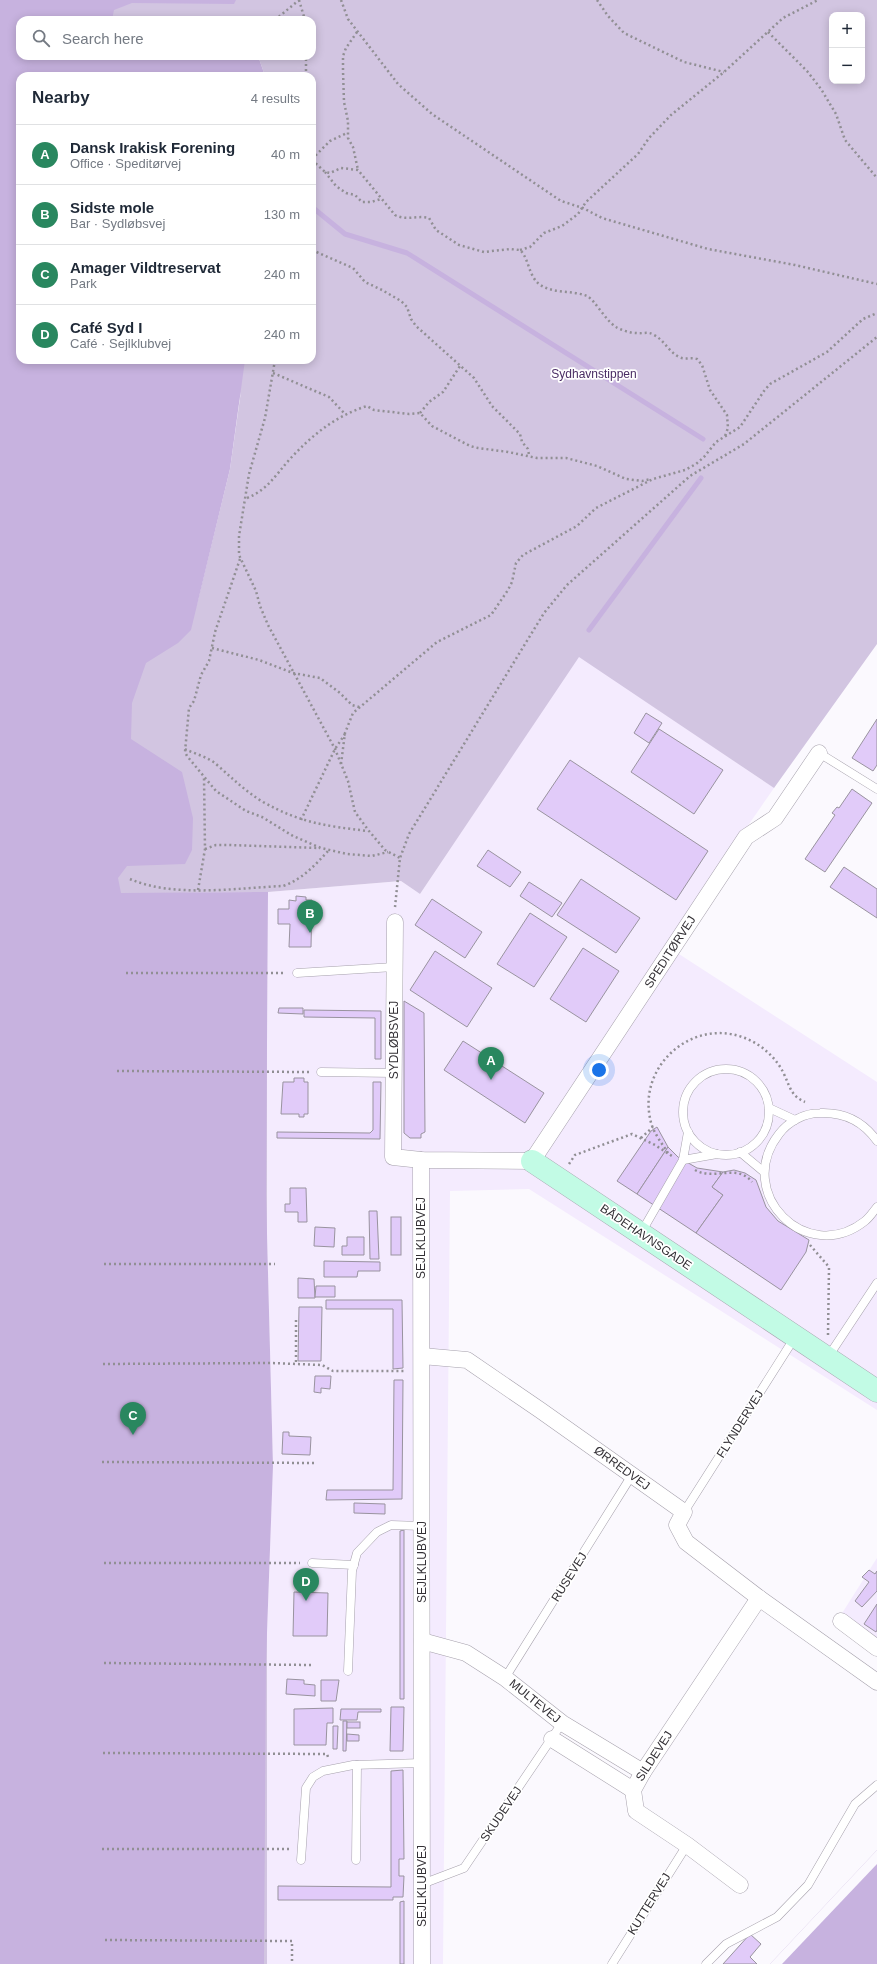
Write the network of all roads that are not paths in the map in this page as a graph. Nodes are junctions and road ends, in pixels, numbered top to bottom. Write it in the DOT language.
graph roads {
  1 [pos="818,753"];
  2 [pos="877,789"];
  3 [pos="395,922"];
  4 [pos="394,967"];
  5 [pos="297,973"];
  6 [pos="321,1072"];
  7 [pos="394,1073"];
  8 [pos="769,1108"];
  9 [pos="795,1120"];
  10 [pos="688,1132"];
  11 [pos="877,1141"];
  12 [pos="740,1152"];
  13 [pos="717,1154"];
  14 [pos="421,1160"];
  15 [pos="680,1160"];
  16 [pos="532,1161"];
  17 [pos="764,1172"];
  18 [pos="877,1207"];
  19 [pos="641,1234"];
  20 [pos="877,1283"];
  21 [pos="795,1336"];
  22 [pos="828,1358"];
  23 [pos="422,1364"];
  24 [pos="877,1391"];
  25 [pos="632,1475"];
  26 [pos="684,1512"];
  27 [pos="422,1526"];
  28 [pos="312,1563"];
  29 [pos="354,1565"];
  30 [pos="758,1598"];
  31 [pos="841,1621"];
  32 [pos="422,1641"];
  33 [pos="877,1648"];
  34 [pos="348,1671"];
  35 [pos="506,1678"];
  36 [pos="877,1682"];
  37 [pos="562,1723"];
  38 [pos="552,1740"];
  39 [pos="422,1763"];
  40 [pos="357,1765"];
  41 [pos="643,1772"];
  42 [pos="877,1785"];
  43 [pos="633,1790"];
  44 [pos="687,1845"];
  45 [pos="301,1860"];
  46 [pos="356,1860"];
  47 [pos="422,1884"];
  48 [pos="740,1885"];
  49 [pos="422,1964"];
  50 [pos="612,1964"];
  51 [pos="706,1964"];
  1 -- 2 [label="lane"];
  1 -- 16 [label="street, SPEDITØRVEJ"];
  3 -- 4 [label="street, SYDLØBSVEJ"];
  4 -- 5 [label="lane"];
  4 -- 7 [label="street, SYDLØBSVEJ"];
  6 -- 7 [label="lane"];
  7 -- 14 [label="street, SYDLØBSVEJ"];
  8 -- 9 [label="lane"];
  8 -- 10 [label="lane"];
  8 -- 12 [label="lane"];
  9 -- 11 [label="lane"];
  9 -- 17 [label="lane"];
  10 -- 13 [label="lane"];
  10 -- 15 [label="lane"];
  12 -- 13 [label="lane"];
  12 -- 17 [label="lane"];
  13 -- 15 [label="lane"];
  14 -- 16 [label="street"];
  14 -- 23 [label="street, SEJLKLUBVEJ"];
  15 -- 19 [label="lane"];
  16 -- 19 [label="street, BÅDEHAVNSGADE"];
  17 -- 18 [label="lane"];
  19 -- 21 [label="street, BÅDEHAVNSGADE"];
  20 -- 22 [label="lane"];
  21 -- 22 [label="street, BÅDEHAVNSGADE"];
  21 -- 26 [label="lane, FLYNDERVEJ"];
  22 -- 24 [label="street, BÅDEHAVNSGADE"];
  23 -- 25 [label="street, ØRREDVEJ"];
  23 -- 27 [label="street, SEJLKLUBVEJ"];
  25 -- 26 [label="street, ØRREDVEJ"];
  25 -- 35 [label="lane, RUSEVEJ"];
  26 -- 30 [label="street"];
  27 -- 29 [label="lane"];
  27 -- 32 [label="street, SEJLKLUBVEJ"];
  28 -- 29 [label="lane"];
  29 -- 34 [label="lane"];
  30 -- 36 [label="street"];
  30 -- 41 [label="street, SILDEVEJ"];
  31 -- 33 [label="street"];
  32 -- 35 [label="street, MULTEVEJ"];
  32 -- 39 [label="street, SEJLKLUBVEJ"];
  35 -- 37 [label="street, MULTEVEJ"];
  37 -- 38 [label="lane, SKUDEVEJ"];
  37 -- 41 [label="street, MULTEVEJ"];
  38 -- 43 [label="street"];
  38 -- 47 [label="lane, SKUDEVEJ"];
  39 -- 40 [label="lane"];
  39 -- 47 [label="street, SEJLKLUBVEJ"];
  40 -- 45 [label="lane"];
  40 -- 46 [label="lane"];
  41 -- 43 [label="street, SILDEVEJ"];
  42 -- 51 [label="lane"];
  43 -- 44 [label="street, SILDEVEJ"];
  44 -- 48 [label="street, SILDEVEJ"];
  44 -- 50 [label="lane, KUTTERVEJ"];
  47 -- 49 [label="street, SEJLKLUBVEJ"];
}
